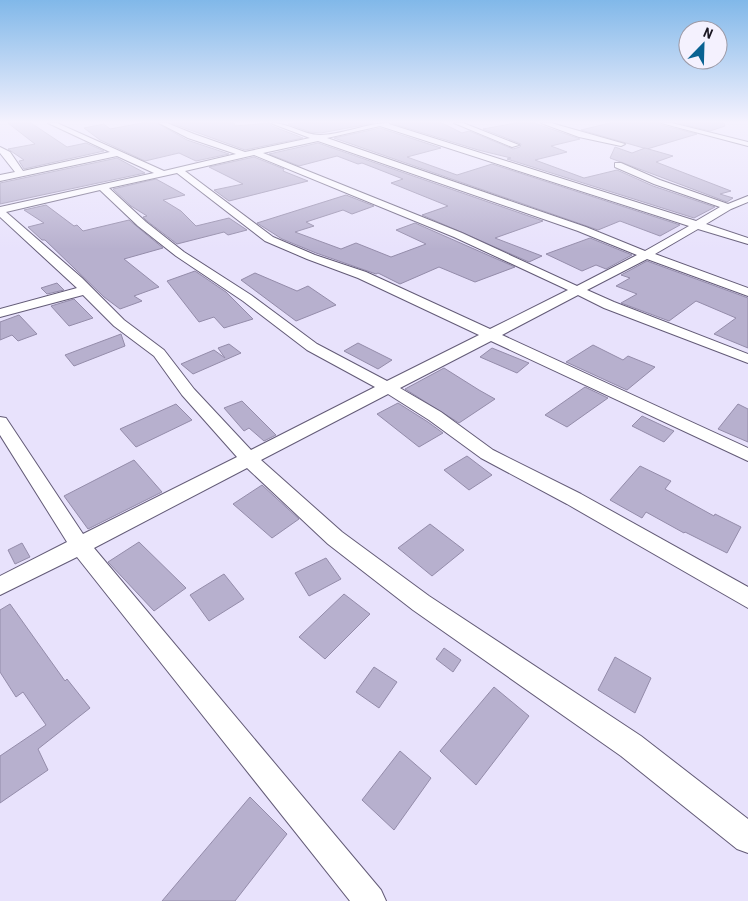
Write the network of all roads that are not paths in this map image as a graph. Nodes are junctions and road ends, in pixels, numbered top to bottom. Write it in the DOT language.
graph roads {
  1 [pos="15,165"];
  2 [pos="59,165"];
  3 [pos="144,165"];
  4 [pos="201,165"];
  5 [pos="278,165"];
  6 [pos="399,165"];
  7 [pos="512,165"];
  8 [pos="618,165"];
  9 [pos="179,170"];
  10 [pos="20,173"];
  11 [pos="164,174"];
  12 [pos="0,178"];
  13 [pos="103,188"];
  14 [pos="748,200"];
  15 [pos="728,207"];
  16 [pos="0,211"];
  17 [pos="699,225"];
  18 [pos="748,242"];
  19 [pos="646,255"];
  20 [pos="85,290"];
  21 [pos="578,290"];
  22 [pos="748,292"];
  23 [pos="0,313"];
  24 [pos="489,336"];
  25 [pos="748,359"];
  26 [pos="388,388"];
  27 [pos="0,422"];
  28 [pos="748,455"];
  29 [pos="249,459"];
  30 [pos="80,546"];
  31 [pos="0,586"];
  32 [pos="748,598"];
  33 [pos="748,838"];
  34 [pos="370,901"];
  1 -- 10 [label="street"];
  2 -- 10 [label="street"];
  3 -- 11 [label="street"];
  4 -- 9 [label="street"];
  5 -- 21 [label="street"];
  6 -- 19 [label="street"];
  7 -- 17 [label="street"];
  8 -- 15 [label="street"];
  9 -- 11 [label="street"];
  9 -- 24 [label="street"];
  10 -- 12 [label="street"];
  11 -- 13 [label="street"];
  13 -- 16 [label="street"];
  13 -- 26 [label="street"];
  14 -- 15 [label="street"];
  15 -- 17 [label="street"];
  16 -- 20 [label="street"];
  17 -- 18 [label="street"];
  17 -- 19 [label="street"];
  19 -- 21 [label="street"];
  19 -- 22 [label="street"];
  20 -- 23 [label="street"];
  20 -- 29 [label="street"];
  21 -- 24 [label="street"];
  21 -- 25 [label="street"];
  24 -- 26 [label="street"];
  24 -- 28 [label="street"];
  26 -- 29 [label="street"];
  26 -- 32 [label="street"];
  27 -- 30 [label="street"];
  29 -- 30 [label="street"];
  29 -- 33 [label="street"];
  30 -- 31 [label="street"];
  30 -- 34 [label="street"];
}
